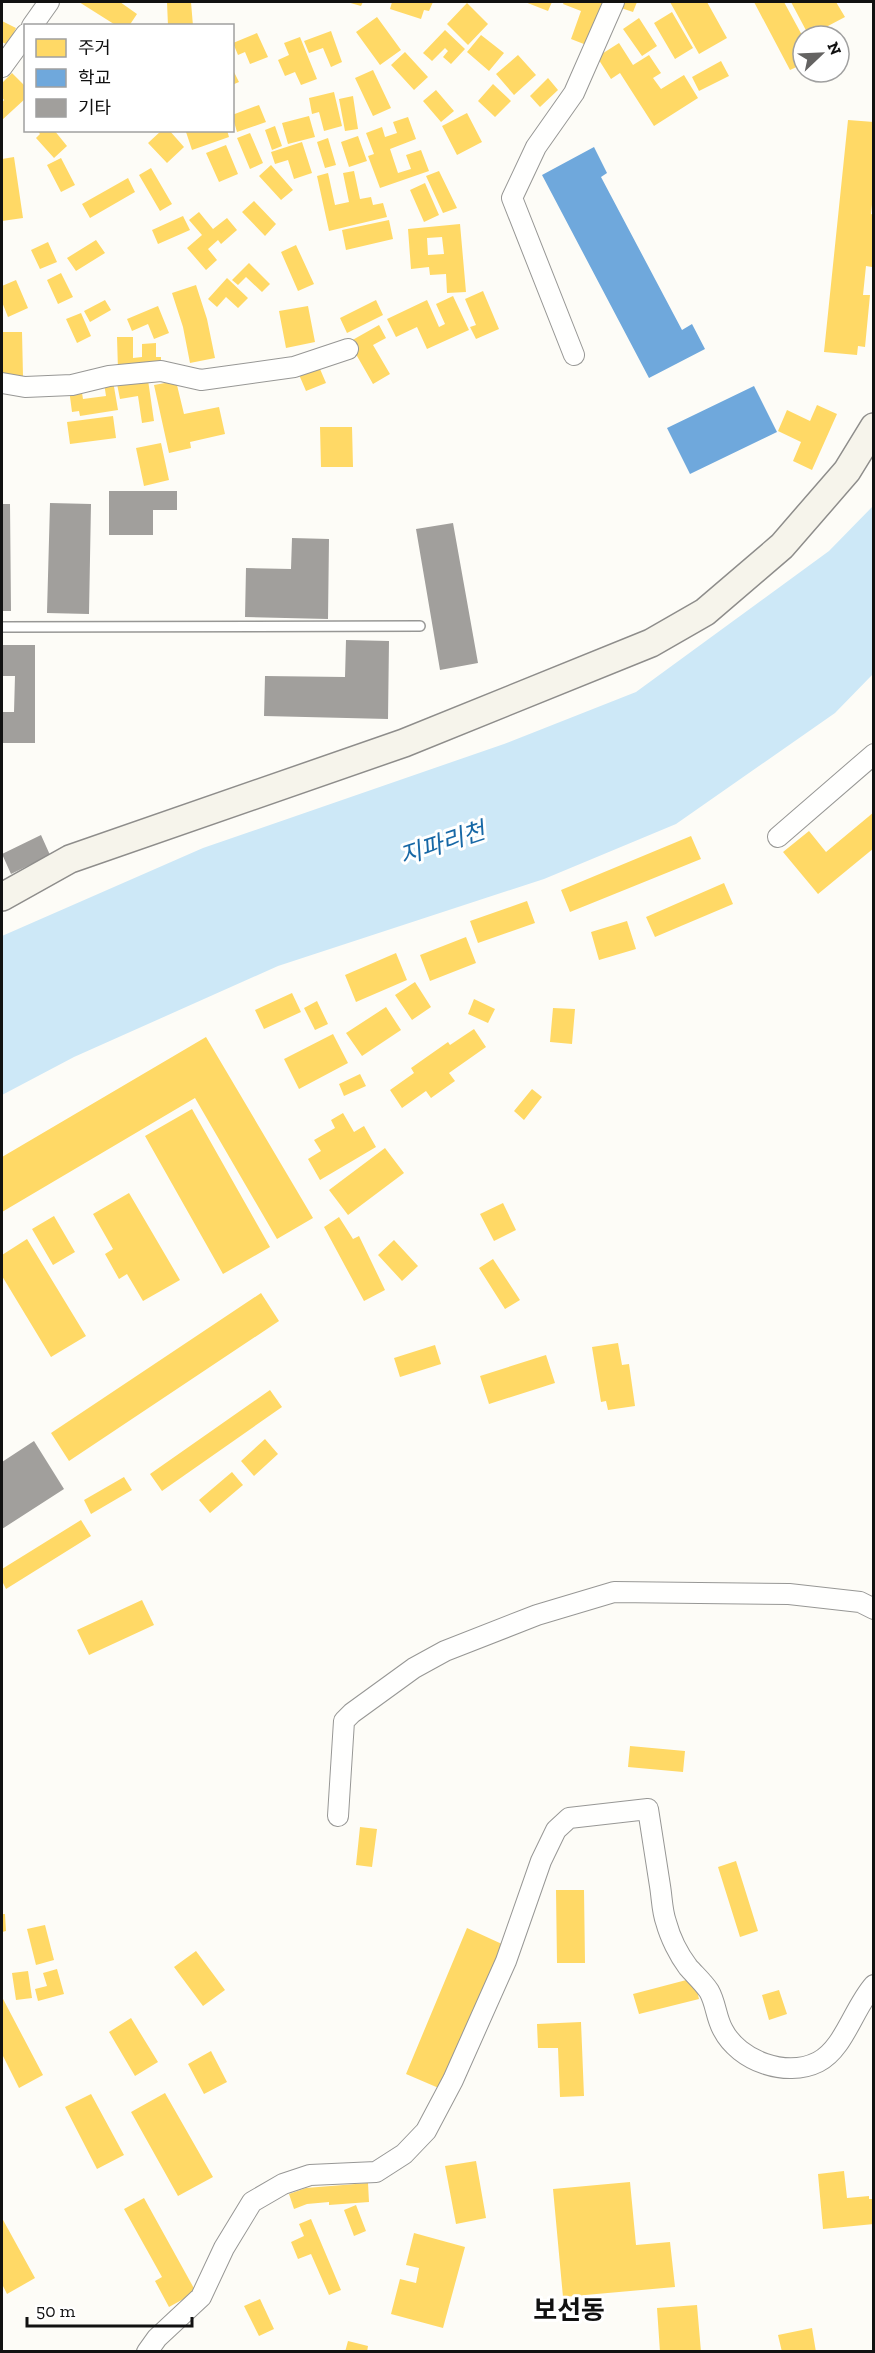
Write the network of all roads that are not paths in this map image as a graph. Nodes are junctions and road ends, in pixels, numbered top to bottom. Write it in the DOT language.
graph roads {
  1 [pos="49,2"];
  2 [pos="614,2"];
  3 [pos="33,24"];
  4 [pos="24,37"];
  5 [pos="2,67"];
  6 [pos="348,349"];
  7 [pos="574,355"];
  8 [pos="2,383"];
  9 [pos="873,427"];
  10 [pos="420,626"];
  11 [pos="2,627"];
  12 [pos="873,754"];
  13 [pos="778,837"];
  14 [pos="2,897"];
  15 [pos="873,1609"];
  16 [pos="338,1816"];
  17 [pos="873,1985"];
  18 [pos="147,2352"];
  1 -- 3 [label="street"];
  2 -- 7 [label="street"];
  4 -- 5 [label="street"];
  6 -- 8 [label="street"];
  9 -- 14 [label="street"];
  10 -- 11 [label="lane"];
  12 -- 13 [label="street"];
  15 -- 16 [label="street"];
  17 -- 18 [label="street"];
}
